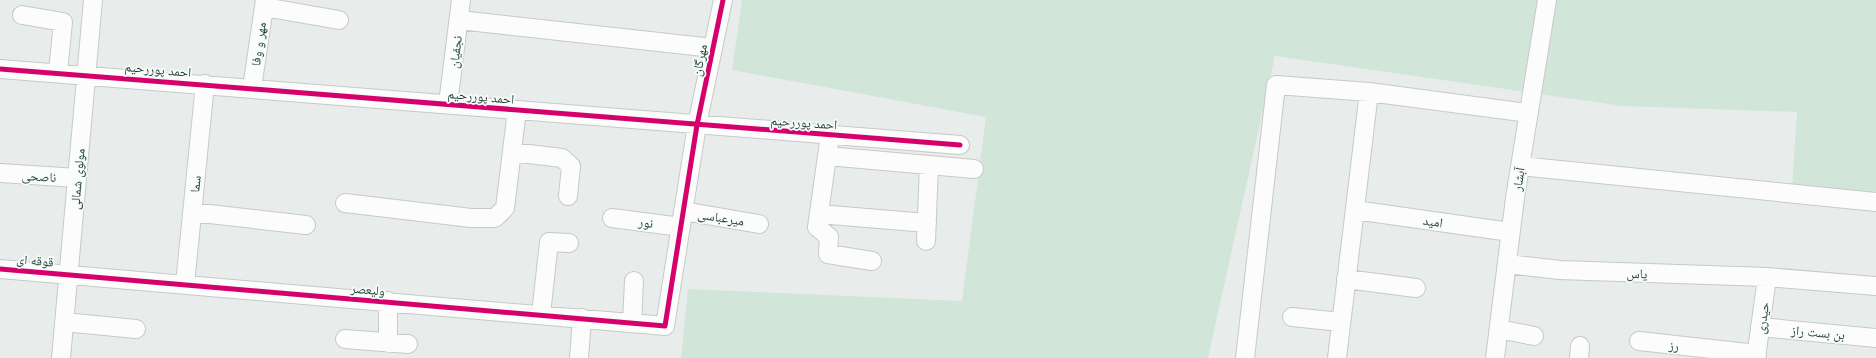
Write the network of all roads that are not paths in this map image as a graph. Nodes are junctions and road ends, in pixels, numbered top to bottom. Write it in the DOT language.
graph roads {
  1 [pos="93,0"];
  2 [pos="461,0"];
  3 [pos="723,0"];
  4 [pos="1546,0"];
  5 [pos="264,3"];
  6 [pos="22,15"];
  7 [pos="339,20"];
  8 [pos="459,20"];
  9 [pos="713,48"];
  10 [pos="0,68"];
  11 [pos="58,72"];
  12 [pos="86,74"];
  13 [pos="205,84"];
  14 [pos="252,88"];
  15 [pos="1369,92"];
  16 [pos="448,104"];
  17 [pos="517,110"];
  18 [pos="1528,113"];
  19 [pos="697,125"];
  20 [pos="830,135"];
  21 [pos="960,145"];
  22 [pos="512,152"];
  23 [pos="827,156"];
  24 [pos="929,165"];
  25 [pos="1520,166"];
  26 [pos="974,169"];
  27 [pos="0,173"];
  28 [pos="77,178"];
  29 [pos="568,196"];
  30 [pos="1876,202"];
  31 [pos="345,203"];
  32 [pos="1355,210"];
  33 [pos="192,212"];
  34 [pos="819,214"];
  35 [pos="612,218"];
  36 [pos="682,219"];
  37 [pos="927,223"];
  38 [pos="759,224"];
  39 [pos="306,225"];
  40 [pos="1510,232"];
  41 [pos="926,241"];
  42 [pos="569,243"];
  43 [pos="872,261"];
  44 [pos="1507,264"];
  45 [pos="0,269"];
  46 [pos="69,274"];
  47 [pos="1767,278"];
  48 [pos="1346,279"];
  49 [pos="634,281"];
  50 [pos="185,284"];
  51 [pos="1876,286"];
  52 [pos="1416,288"];
  53 [pos="388,301"];
  54 [pos="541,314"];
  55 [pos="1292,317"];
  56 [pos="582,318"];
  57 [pos="64,322"];
  58 [pos="1341,322"];
  59 [pos="632,323"];
  60 [pos="665,326"];
  61 [pos="1760,327"];
  62 [pos="136,329"];
  63 [pos="1499,329"];
  64 [pos="1534,336"];
  65 [pos="1876,338"];
  66 [pos="345,340"];
  67 [pos="1639,341"];
  68 [pos="388,343"];
  69 [pos="408,344"];
  70 [pos="1756,356"];
  71 [pos="61,358"];
  72 [pos="579,358"];
  73 [pos="1245,358"];
  74 [pos="1337,358"];
  75 [pos="1495,358"];
  1 -- 12 [label="street, مولوی شمالی"];
  2 -- 8 [label="street, نجفیان"];
  3 -- 9 [label="street, مهرگان"];
  4 -- 18 [label="street, آبشار"];
  5 -- 7 [label="street"];
  5 -- 14 [label="street, مهر و وفا"];
  6 -- 11 [label="street"];
  8 -- 9 [label="street"];
  8 -- 16 [label="street, نجفیان"];
  9 -- 19 [label="street, مهرگان"];
  10 -- 11 [label="street, احمد پوررحیم"];
  11 -- 12 [label="street, احمد پوررحیم"];
  12 -- 13 [label="street, احمد پوررحیم"];
  12 -- 28 [label="street, مولوی شمالی"];
  13 -- 14 [label="street, احمد پوررحیم"];
  13 -- 33 [label="street, سما"];
  14 -- 16 [label="street, احمد پوررحیم"];
  15 -- 18 [label="street"];
  15 -- 32 [label="street"];
  15 -- 73 [label="street"];
  16 -- 17 [label="street, احمد پوررحیم"];
  17 -- 19 [label="street, احمد پوررحیم"];
  17 -- 22 [label="street"];
  18 -- 25 [label="street, آبشار"];
  19 -- 20 [label="street, احمد پوررحیم"];
  19 -- 36 [label="street, مهرگان"];
  20 -- 21 [label="street, احمد پوررحیم"];
  20 -- 23 [label="street"];
  22 -- 29 [label="street"];
  22 -- 31 [label="street"];
  23 -- 24 [label="street"];
  23 -- 34 [label="street"];
  24 -- 26 [label="street"];
  24 -- 37 [label="street"];
  25 -- 30 [label="street"];
  25 -- 40 [label="street, آبشار"];
  27 -- 28 [label="street, ناصحی"];
  28 -- 46 [label="street, مولوی شمالی"];
  32 -- 40 [label="street, امید"];
  32 -- 48 [label="street"];
  33 -- 39 [label="street"];
  33 -- 50 [label="street, سما"];
  34 -- 37 [label="street"];
  34 -- 43 [label="street"];
  35 -- 36 [label="street, نور"];
  36 -- 38 [label="street, میرعباسی"];
  36 -- 60 [label="street, مهرگان"];
  37 -- 41 [label="street"];
  40 -- 44 [label="street, آبشار"];
  42 -- 54 [label="street"];
  44 -- 47 [label="street, یاس"];
  44 -- 63 [label="street, آبشار"];
  45 -- 46 [label="street, قوقه ای"];
  46 -- 50 [label="street, ولیعصر"];
  46 -- 57 [label="street, مولوی شمالی"];
  47 -- 51 [label="street, یاس"];
  47 -- 61 [label="street, حیدری"];
  48 -- 52 [label="street"];
  48 -- 58 [label="street"];
  49 -- 59 [label="street"];
  50 -- 53 [label="street, ولیعصر"];
  53 -- 54 [label="street, ولیعصر"];
  53 -- 68 [label="street"];
  54 -- 56 [label="street, ولیعصر"];
  55 -- 58 [label="street"];
  56 -- 59 [label="street, ولیعصر"];
  56 -- 72 [label="street"];
  57 -- 62 [label="street"];
  57 -- 71 [label="street, مولوی شمالی"];
  58 -- 74 [label="street"];
  59 -- 60 [label="street, ولیعصر"];
  61 -- 65 [label="street, بن بست راز"];
  61 -- 70 [label="street, حیدری"];
  63 -- 64 [label="street"];
  63 -- 75 [label="street, آبشار"];
  66 -- 68 [label="street"];
  67 -- 70 [label="street, رز"];
  68 -- 69 [label="street"];
}
